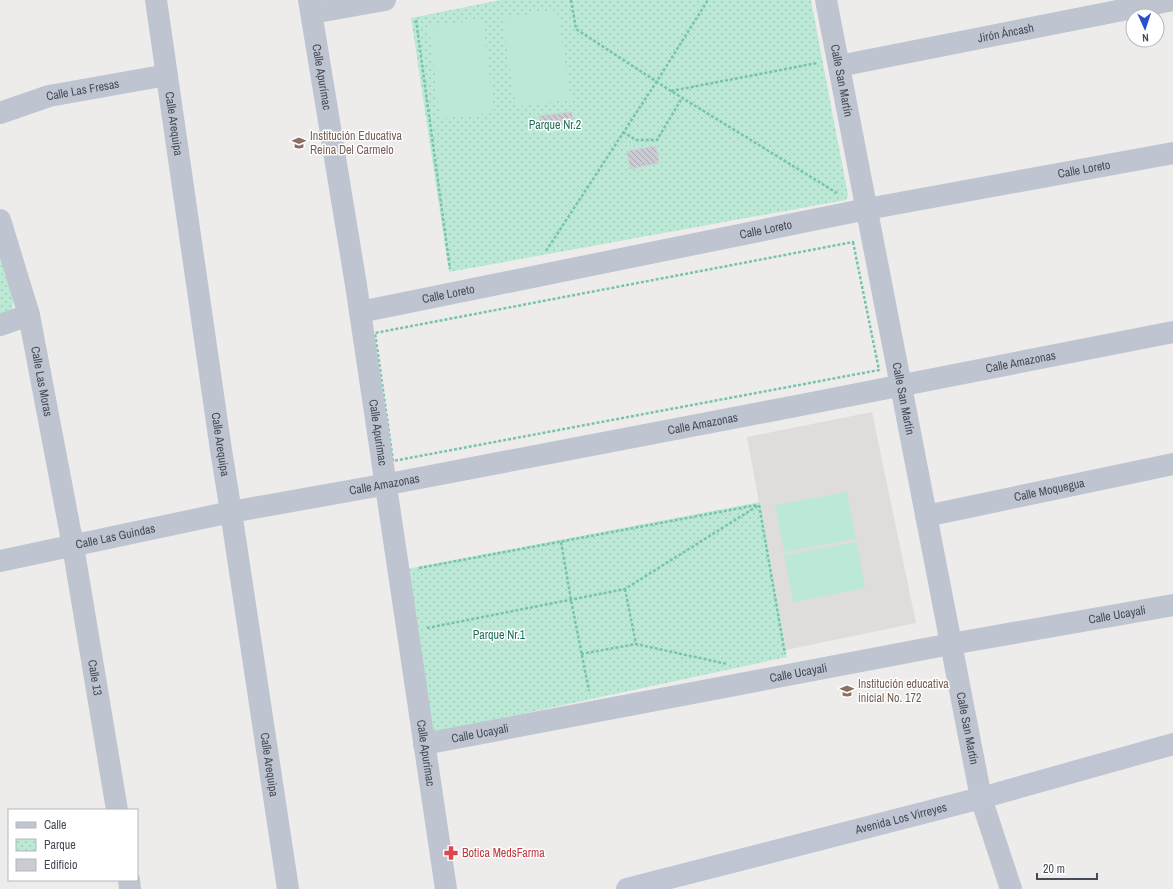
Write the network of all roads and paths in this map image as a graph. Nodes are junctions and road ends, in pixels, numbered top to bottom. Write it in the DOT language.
graph roads {
  1 [pos="156,0"];
  2 [pos="385,0"];
  3 [pos="571,0"];
  4 [pos="708,0"];
  5 [pos="826,0"];
  6 [pos="1173,0"];
  7 [pos="310,7"];
  8 [pos="416,20"];
  9 [pos="818,62"];
  10 [pos="839,66"];
  11 [pos="167,75"];
  12 [pos="657,81"];
  13 [pos="671,91"];
  14 [pos="682,98"];
  15 [pos="0,113"];
  16 [pos="623,132"];
  17 [pos="1173,154"];
  18 [pos="841,195"];
  19 [pos="867,209"];
  20 [pos="0,220"];
  21 [pos="546,251"];
  22 [pos="450,269"];
  23 [pos="360,312"];
  24 [pos="29,316"];
  25 [pos="0,325"];
  26 [pos="1173,332"];
  27 [pos="879,370"];
  28 [pos="901,386"];
  29 [pos="1173,464"];
  30 [pos="385,485"];
  31 [pos="759,505"];
  32 [pos="231,512"];
  33 [pos="926,516"];
  34 [pos="561,542"];
  35 [pos="74,546"];
  36 [pos="0,561"];
  37 [pos="417,569"];
  38 [pos="625,589"];
  39 [pos="571,600"];
  40 [pos="1173,605"];
  41 [pos="426,628"];
  42 [pos="636,644"];
  43 [pos="952,644"];
  44 [pos="581,654"];
  45 [pos="786,656"];
  46 [pos="728,664"];
  47 [pos="594,712"];
  48 [pos="424,744"];
  49 [pos="1173,744"];
  50 [pos="982,798"];
  51 [pos="117,809"];
  52 [pos="288,889"];
  53 [pos="446,889"];
  54 [pos="627,889"];
  55 [pos="1011,889"];
  1 -- 11 [label="street, Calle Arequipa"];
  2 -- 7 [label="street"];
  3 -- 12 [label="path"];
  4 -- 12 [label="path"];
  5 -- 10 [label="street, Calle San Martín"];
  6 -- 10 [label="street, Jirón Áncash"];
  7 -- 23 [label="street, Calle Apurímac"];
  8 -- 22 [label="path"];
  9 -- 13 [label="path"];
  10 -- 19 [label="street, Calle San Martín"];
  11 -- 15 [label="street, Calle Las Fresas"];
  11 -- 32 [label="street, Calle Arequipa"];
  12 -- 13 [label="path"];
  12 -- 16 [label="path"];
  13 -- 14 [label="path"];
  14 -- 16 [label="path"];
  14 -- 18 [label="path"];
  16 -- 21 [label="path"];
  17 -- 19 [label="street, Calle Loreto"];
  19 -- 23 [label="street, Calle Loreto"];
  19 -- 28 [label="street, Calle San Martín"];
  20 -- 24 [label="street, Calle Las Moras"];
  23 -- 30 [label="street, Calle Apurímac"];
  24 -- 25 [label="street"];
  24 -- 35 [label="street, Calle Las Moras"];
  26 -- 28 [label="street, Calle Amazonas"];
  27 -- 27 [label="path"];
  28 -- 30 [label="street, Calle Amazonas"];
  28 -- 33 [label="street, Calle San Martín"];
  29 -- 33 [label="street, Calle Moquegua"];
  30 -- 32 [label="street, Calle Amazonas"];
  30 -- 48 [label="street, Calle Apurímac"];
  31 -- 34 [label="path"];
  31 -- 38 [label="path"];
  31 -- 45 [label="path"];
  32 -- 35 [label="street, Calle Las Guindas"];
  32 -- 52 [label="street, Calle Arequipa"];
  33 -- 43 [label="street, Calle San Martín"];
  34 -- 37 [label="path"];
  34 -- 39 [label="path"];
  35 -- 36 [label="street, Calle Las Guindas"];
  35 -- 51 [label="street, Calle 13"];
  38 -- 39 [label="path"];
  38 -- 42 [label="path"];
  39 -- 41 [label="path"];
  39 -- 44 [label="path"];
  40 -- 43 [label="street, Calle Ucayali"];
  42 -- 44 [label="path"];
  42 -- 46 [label="path"];
  43 -- 47 [label="street, Calle Ucayali"];
  43 -- 50 [label="street, Calle San Martín"];
  44 -- 47 [label="path"];
  47 -- 48 [label="street, Calle Ucayali"];
  48 -- 53 [label="street, Calle Apurímac"];
  49 -- 50 [label="street, Avenida Los Virreyes"];
  50 -- 54 [label="street, Avenida Los Virreyes"];
  50 -- 55 [label="street, Calle San Martín"];
}
